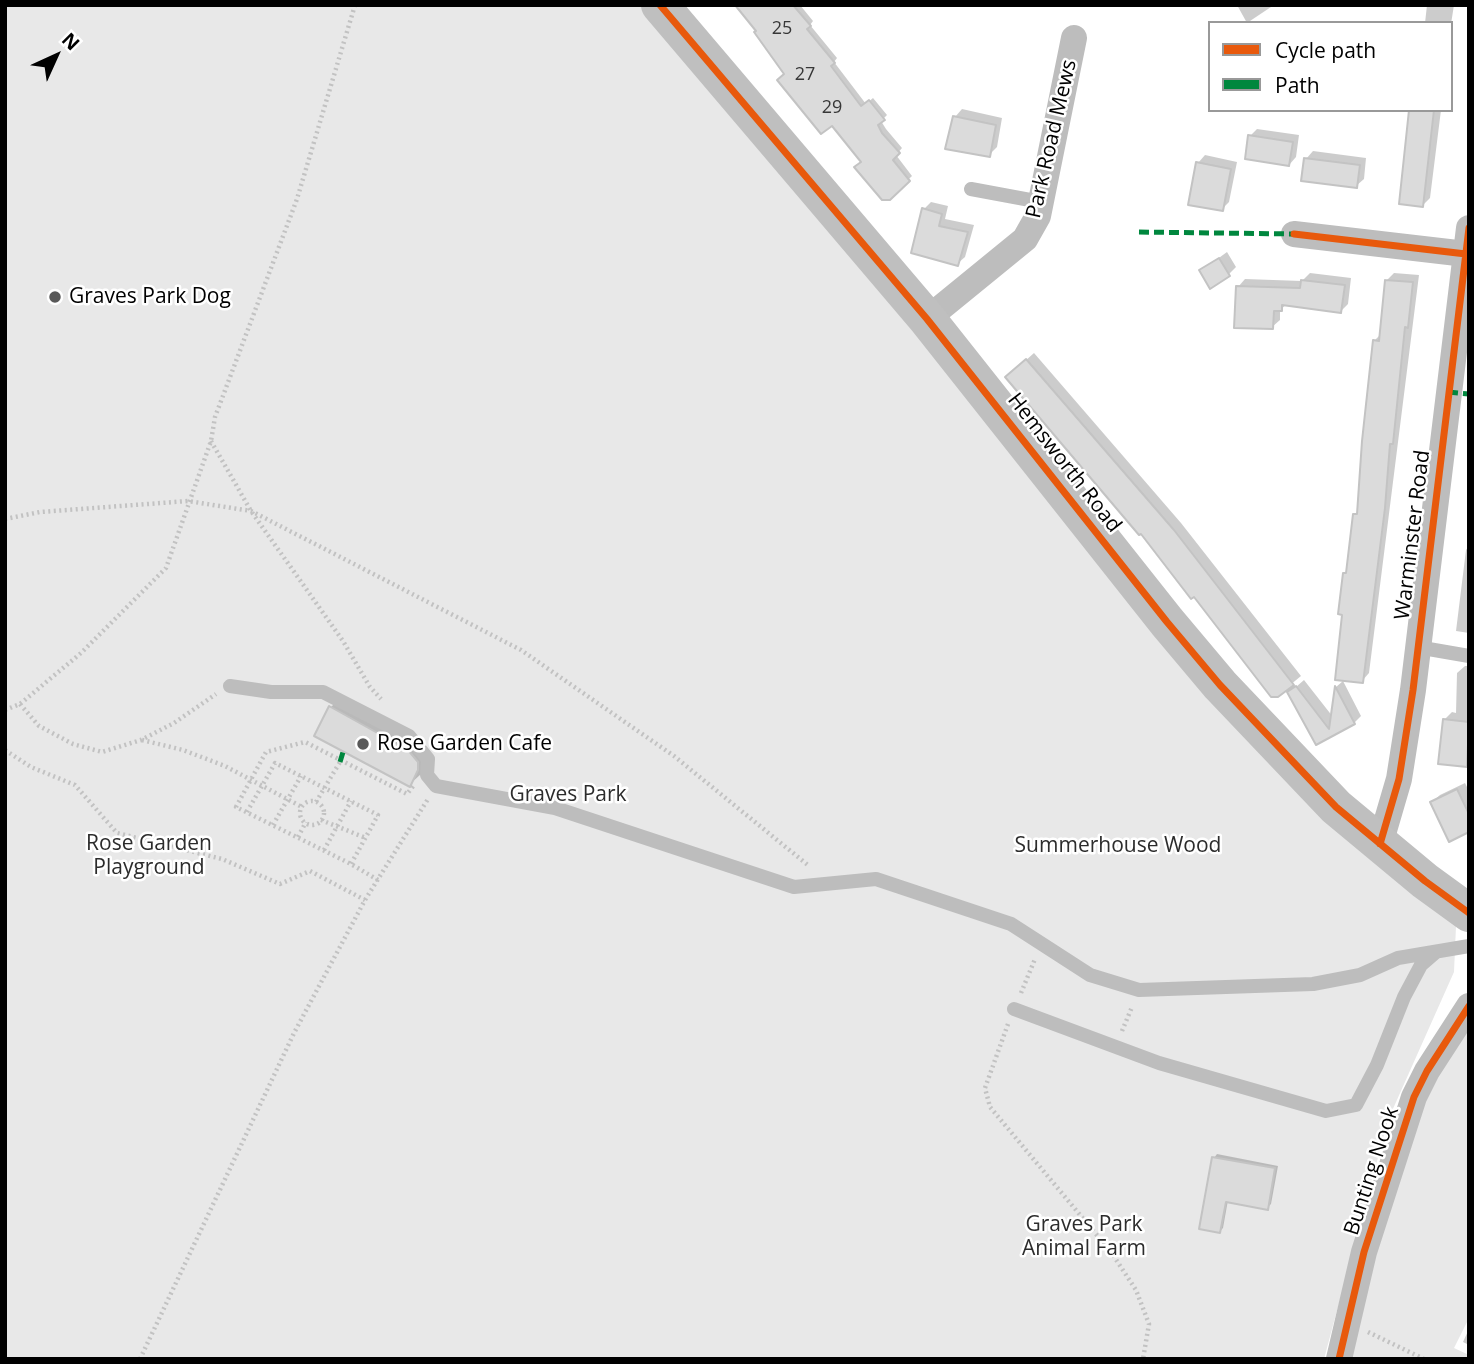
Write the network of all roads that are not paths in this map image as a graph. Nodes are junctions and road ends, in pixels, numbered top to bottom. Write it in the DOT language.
graph roads {
  1 [pos="660,5"];
  2 [pos="1074,38"];
  3 [pos="971,189"];
  4 [pos="1041,202"];
  5 [pos="1469,228"];
  6 [pos="1294,234"];
  7 [pos="1466,254"];
  8 [pos="927,318"];
  9 [pos="1417,647"];
  10 [pos="1469,656"];
  11 [pos="230,686"];
  12 [pos="1380,844"];
  13 [pos="1469,913"];
  14 [pos="1469,946"];
  15 [pos="1437,951"];
  16 [pos="1469,1006"];
  17 [pos="1014,1009"];
  18 [pos="1339,1359"];
  1 -- 8 [label="street, Hemsworth Road"];
  2 -- 4 [label="street, Park Road Mews"];
  3 -- 4 [label="lane"];
  4 -- 8 [label="street, Park Road Mews"];
  5 -- 7 [label="street, Warminster Road"];
  6 -- 7 [label="street"];
  7 -- 9 [label="street, Warminster Road"];
  8 -- 12 [label="street, Hemsworth Road"];
  9 -- 10 [label="lane"];
  9 -- 12 [label="street, Warminster Road"];
  11 -- 15 [label="lane"];
  12 -- 13 [label="street, Hemsworth Road"];
  14 -- 15 [label="lane"];
  15 -- 17 [label="lane"];
  16 -- 18 [label="street, Bunting Nook"];
}
